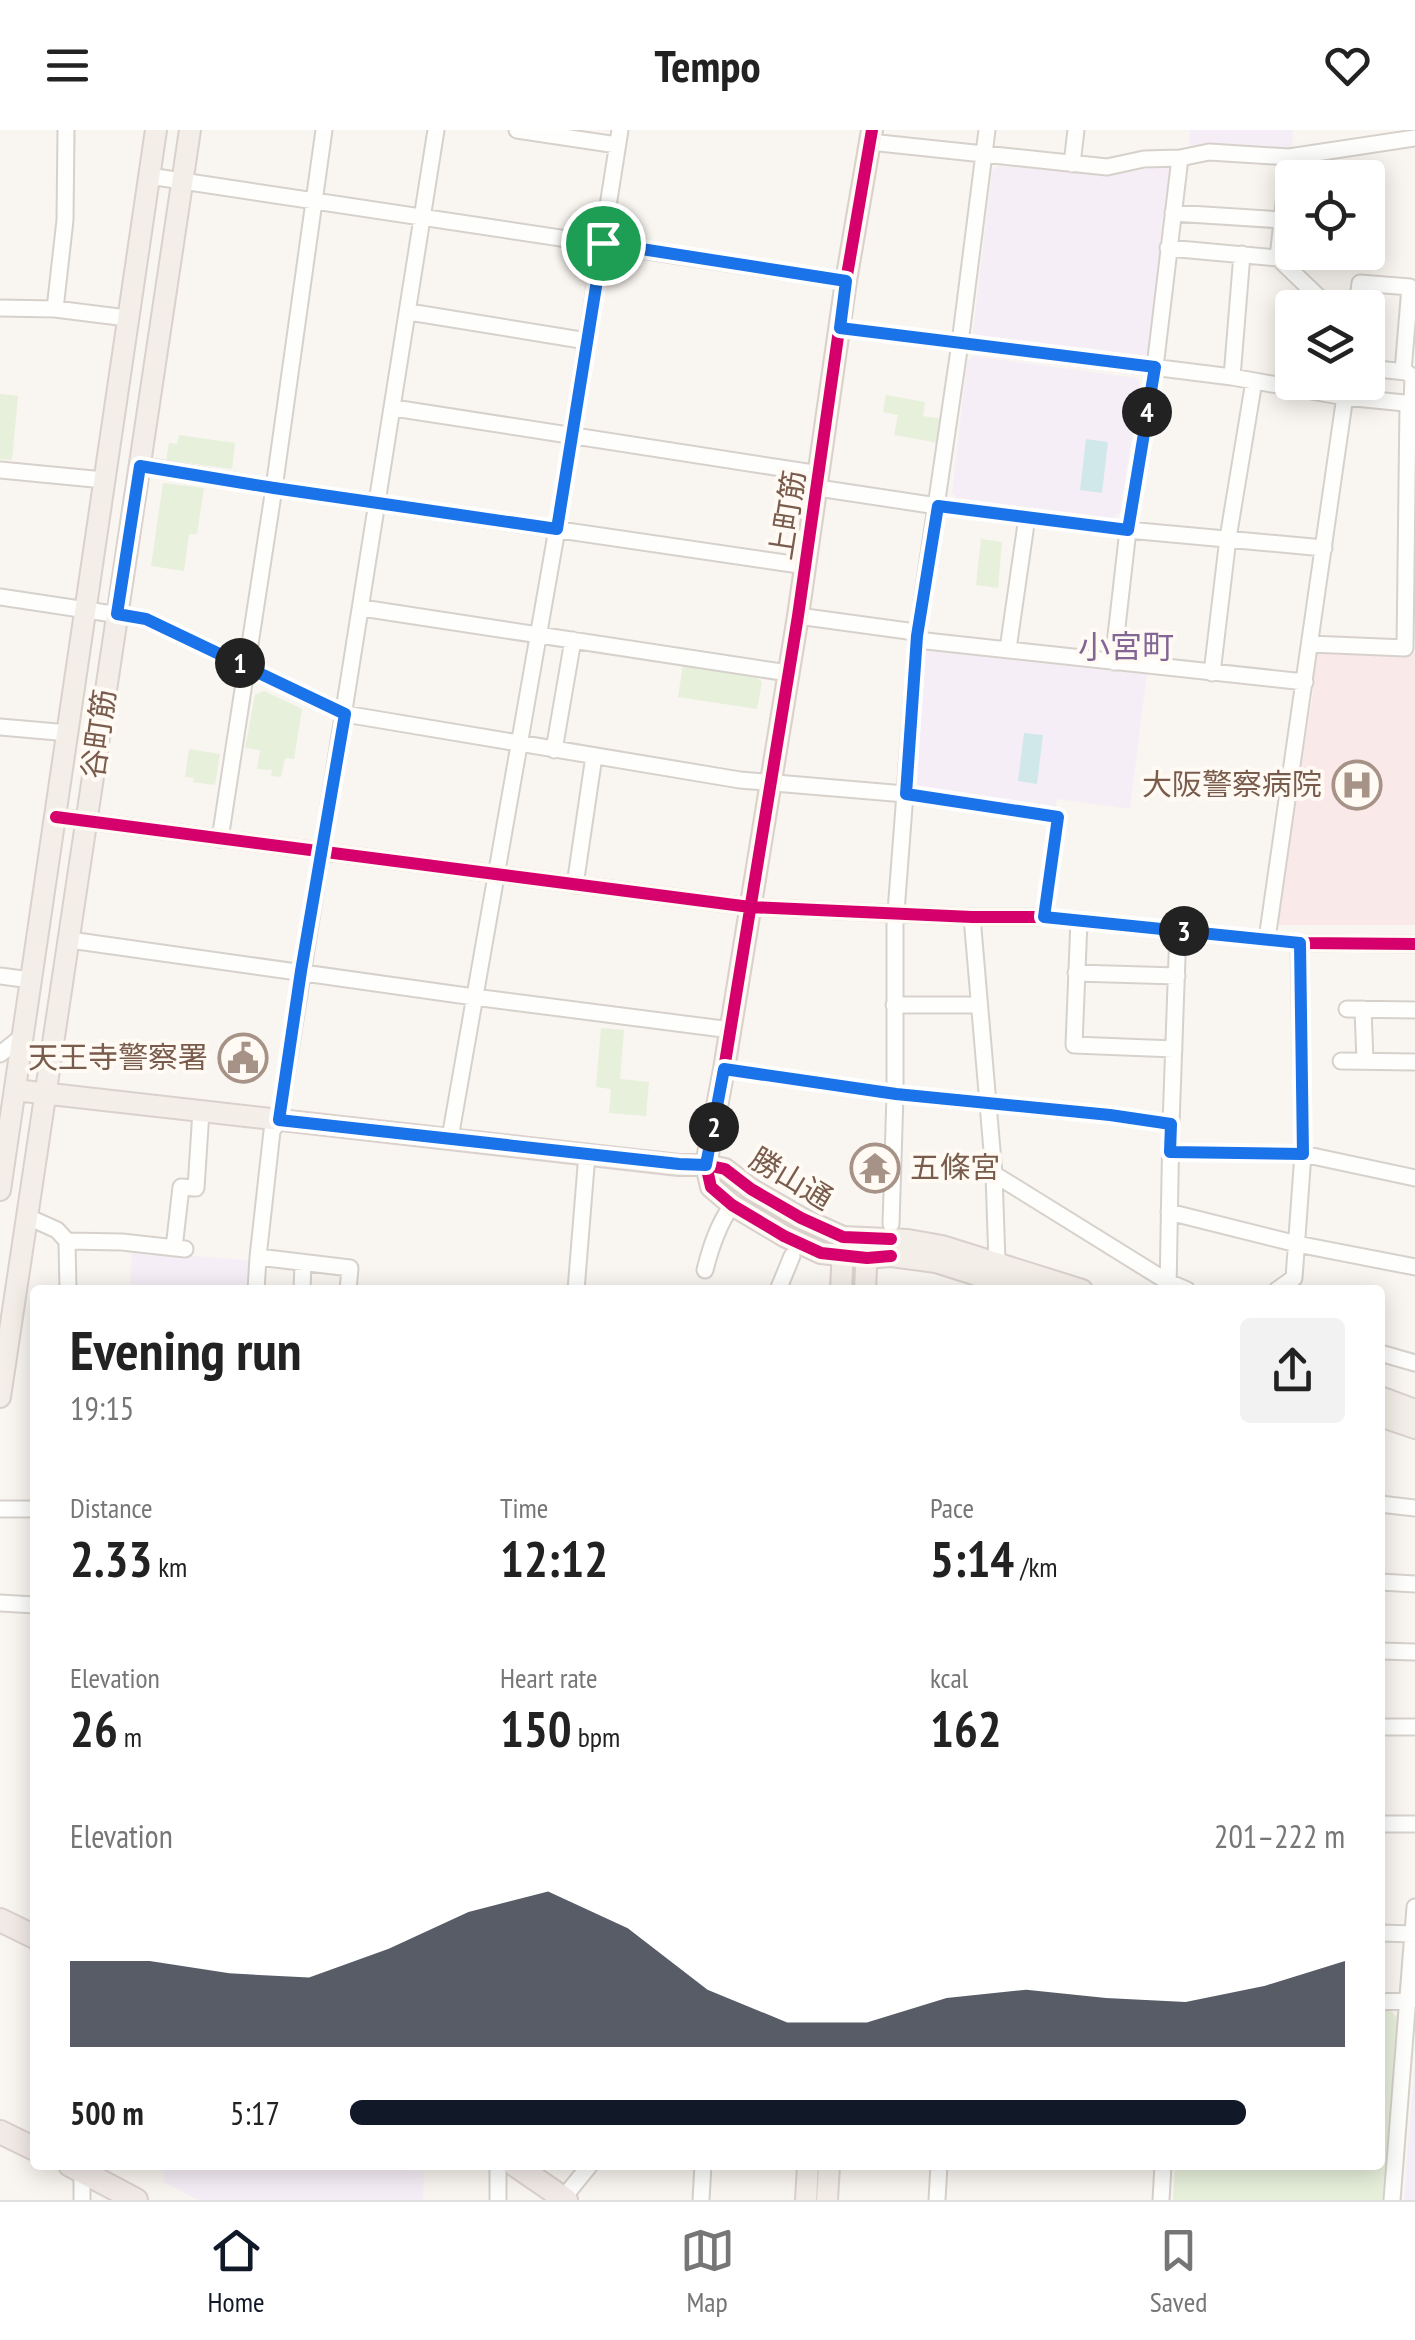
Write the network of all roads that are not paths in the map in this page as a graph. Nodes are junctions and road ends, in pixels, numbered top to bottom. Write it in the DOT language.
graph roads {
  1 [pos="66,130"];
  2 [pos="156,130"];
  3 [pos="190,130"];
  4 [pos="324,130"];
  5 [pos="436,130"];
  6 [pos="516,130"];
  7 [pos="986,130"];
  8 [pos="1076,130"];
  9 [pos="871,136"];
  10 [pos="619,138"];
  11 [pos="1415,138"];
  12 [pos="984,155"];
  13 [pos="1289,157"];
  14 [pos="1180,158"];
  15 [pos="1289,160"];
  16 [pos="1072,164"];
  17 [pos="149,176"];
  18 [pos="183,181"];
  19 [pos="315,200"];
  20 [pos="1173,212"];
  21 [pos="423,217"];
  22 [pos="1275,219"];
  23 [pos="603,243"];
  24 [pos="1168,248"];
  25 [pos="1242,254"];
  26 [pos="1275,258"];
  27 [pos="1290,270"];
  28 [pos="846,281"];
  29 [pos="1311,290"];
  30 [pos="1359,290"];
  31 [pos="0,308"];
  32 [pos="55,310"];
  33 [pos="409,312"];
  34 [pos="128,318"];
  35 [pos="840,328"];
  36 [pos="587,341"];
  37 [pos="960,344"];
  38 [pos="1155,367"];
  39 [pos="1385,369"];
  40 [pos="1403,371"];
  41 [pos="1232,377"];
  42 [pos="1254,382"];
  43 [pos="1275,384"];
  44 [pos="1385,398"];
  45 [pos="1345,400"];
  46 [pos="1411,404"];
  47 [pos="394,408"];
  48 [pos="572,436"];
  49 [pos="140,466"];
  50 [pos="0,470"];
  51 [pos="104,480"];
  52 [pos="819,481"];
  53 [pos="274,488"];
  54 [pos="378,504"];
  55 [pos="938,506"];
  56 [pos="1027,518"];
  57 [pos="557,529"];
  58 [pos="1128,530"];
  59 [pos="1228,538"];
  60 [pos="1324,548"];
  61 [pos="806,566"];
  62 [pos="1410,588"];
  63 [pos="0,597"];
  64 [pos="362,608"];
  65 [pos="86,610"];
  66 [pos="117,614"];
  67 [pos="798,616"];
  68 [pos="538,635"];
  69 [pos="917,636"];
  70 [pos="573,640"];
  71 [pos="1310,644"];
  72 [pos="1008,649"];
  73 [pos="1112,662"];
  74 [pos="247,667"];
  75 [pos="788,673"];
  76 [pos="1212,673"];
  77 [pos="1305,682"];
  78 [pos="345,714"];
  79 [pos="0,727"];
  80 [pos="69,733"];
  81 [pos="520,744"];
  82 [pos="554,750"];
  83 [pos="594,756"];
  84 [pos="770,783"];
  85 [pos="906,794"];
  86 [pos="56,817"];
  87 [pos="87,822"];
  88 [pos="220,838"];
  89 [pos="322,852"];
  90 [pos="497,875"];
  91 [pos="575,885"];
  92 [pos="750,907"];
  93 [pos="897,914"];
  94 [pos="972,917"];
  95 [pos="1044,917"];
  96 [pos="1079,920"];
  97 [pos="1178,930"];
  98 [pos="1267,939"];
  99 [pos="70,940"];
  100 [pos="1300,943"];
  101 [pos="1415,944"];
  102 [pos="301,971"];
  103 [pos="1076,973"];
  104 [pos="0,976"];
  105 [pos="1176,976"];
  106 [pos="31,980"];
  107 [pos="474,996"];
  108 [pos="894,1005"];
  109 [pos="980,1005"];
  110 [pos="1415,1010"];
  111 [pos="731,1030"];
  112 [pos="22,1036"];
  113 [pos="1174,1049"];
  114 [pos="0,1054"];
  115 [pos="1341,1061"];
  116 [pos="1365,1061"];
  117 [pos="1415,1062"];
  118 [pos="724,1069"];
  119 [pos="16,1090"];
  120 [pos="46,1094"];
  121 [pos="896,1094"];
  122 [pos="988,1103"];
  123 [pos="201,1111"];
  124 [pos="279,1120"];
  125 [pos="1171,1124"];
  126 [pos="450,1138"];
  127 [pos="1170,1152"];
  128 [pos="587,1154"];
  129 [pos="1303,1154"];
  130 [pos="706,1165"];
  131 [pos="994,1174"];
  132 [pos="1415,1178"];
  133 [pos="0,1190"];
  134 [pos="732,1205"];
  135 [pos="1169,1212"];
  136 [pos="28,1216"];
  137 [pos="891,1224"];
  138 [pos="68,1241"];
  139 [pos="1297,1244"];
  140 [pos="843,1247"];
  141 [pos="867,1249"];
  142 [pos="258,1256"];
  143 [pos="792,1256"];
  144 [pos="303,1264"];
  145 [pos="1415,1267"];
  146 [pos="705,1270"];
  147 [pos="996,1278"];
  148 [pos="68,1285"];
  149 [pos="256,1285"];
  150 [pos="302,1285"];
  151 [pos="348,1285"];
  152 [pos="576,1285"];
  153 [pos="780,1285"];
  154 [pos="841,1285"];
  155 [pos="865,1285"];
  156 [pos="1046,1285"];
  157 [pos="1166,1285"];
  158 [pos="1168,1285"];
  159 [pos="1284,1285"];
  160 [pos="1385,1355"];
  161 [pos="1415,1364"];
  162 [pos="0,1397"];
  163 [pos="1385,1399"];
  164 [pos="1415,1410"];
  165 [pos="1385,1418"];
  166 [pos="1415,1428"];
  167 [pos="1385,1505"];
  168 [pos="1415,1508"];
  169 [pos="0,1509"];
  170 [pos="30,1509"];
  171 [pos="1385,1582"];
  172 [pos="1415,1584"];
  173 [pos="0,1602"];
  174 [pos="30,1605"];
  175 [pos="1385,1651"];
  176 [pos="1415,1652"];
  177 [pos="1415,1727"];
  178 [pos="1385,1728"];
  179 [pos="1385,1824"];
  180 [pos="1415,1824"];
  181 [pos="1415,1910"];
  182 [pos="0,1920"];
  183 [pos="30,1933"];
  184 [pos="1385,1933"];
  185 [pos="1413,1934"];
  186 [pos="1411,2000"];
  187 [pos="1385,2002"];
  188 [pos="0,2132"];
  189 [pos="30,2146"];
  190 [pos="78,2170"];
  191 [pos="83,2170"];
  192 [pos="498,2170"];
  193 [pos="523,2170"];
  194 [pos="586,2170"];
  195 [pos="703,2170"];
  196 [pos="808,2170"];
  197 [pos="828,2170"];
  198 [pos="939,2170"];
  199 [pos="1163,2170"];
  200 [pos="565,2198"];
  201 [pos="82,2200"];
  202 [pos="136,2200"];
  203 [pos="498,2200"];
  204 [pos="701,2200"];
  205 [pos="806,2200"];
  206 [pos="827,2200"];
  207 [pos="937,2200"];
  208 [pos="1161,2200"];
  209 [pos="1392,2200"];
  1 -- 32 [label="street"];
  2 -- 17 [label="main road, 谷町筋"];
  3 -- 18 [label="main road, 谷町筋"];
  4 -- 19 [label="street"];
  5 -- 21 [label="street"];
  6 -- 10 [label="street"];
  7 -- 12 [label="street"];
  8 -- 16 [label="street"];
  9 -- 12 [label="street"];
  9 -- 28 [label="main road, 上町筋"];
  10 -- 23 [label="street"];
  11 -- 13 [label="street"];
  12 -- 16 [label="street"];
  12 -- 37 [label="street"];
  13 -- 14 [label="street"];
  13 -- 15 [label="street"];
  14 -- 16 [label="street"];
  14 -- 20 [label="street"];
  17 -- 18 [label="street"];
  17 -- 34 [label="main road, 谷町筋"];
  18 -- 19 [label="street"];
  18 -- 49 [label="main road, 谷町筋"];
  19 -- 21 [label="street"];
  19 -- 53 [label="street"];
  20 -- 22 [label="street"];
  20 -- 24 [label="street"];
  21 -- 23 [label="street"];
  21 -- 33 [label="street"];
  23 -- 28 [label="street"];
  23 -- 36 [label="street"];
  24 -- 25 [label="street"];
  24 -- 38 [label="street"];
  25 -- 26 [label="street"];
  25 -- 41 [label="street"];
  27 -- 29 [label="street"];
  28 -- 35 [label="main road, 上町筋"];
  30 -- 40 [label="street"];
  31 -- 32 [label="street"];
  32 -- 34 [label="street"];
  33 -- 36 [label="street"];
  33 -- 47 [label="street"];
  34 -- 51 [label="main road, 谷町筋"];
  35 -- 37 [label="street"];
  35 -- 52 [label="main road, 上町筋"];
  36 -- 48 [label="street"];
  37 -- 38 [label="street"];
  37 -- 55 [label="street"];
  38 -- 41 [label="street"];
  38 -- 58 [label="street"];
  39 -- 40 [label="street"];
  40 -- 46 [label="street"];
  41 -- 42 [label="street"];
  42 -- 43 [label="street"];
  42 -- 59 [label="street"];
  44 -- 46 [label="street"];
  45 -- 60 [label="street"];
  46 -- 62 [label="street"];
  47 -- 48 [label="street"];
  47 -- 54 [label="street"];
  48 -- 52 [label="street"];
  48 -- 57 [label="street"];
  49 -- 53 [label="street"];
  49 -- 66 [label="main road, 谷町筋"];
  50 -- 51 [label="street"];
  51 -- 65 [label="main road, 谷町筋"];
  52 -- 55 [label="street"];
  52 -- 61 [label="main road, 上町筋"];
  53 -- 54 [label="street"];
  53 -- 74 [label="street"];
  54 -- 57 [label="street"];
  54 -- 64 [label="street"];
  55 -- 56 [label="street"];
  55 -- 69 [label="street"];
  56 -- 58 [label="street"];
  56 -- 72 [label="street"];
  57 -- 61 [label="street"];
  57 -- 68 [label="street"];
  58 -- 59 [label="street"];
  58 -- 73 [label="street"];
  59 -- 60 [label="street"];
  59 -- 76 [label="street"];
  60 -- 71 [label="street"];
  61 -- 67 [label="main road, 上町筋"];
  62 -- 71 [label="street"];
  63 -- 65 [label="street"];
  64 -- 68 [label="street"];
  64 -- 78 [label="street"];
  65 -- 66 [label="street"];
  65 -- 80 [label="main road, 谷町筋"];
  66 -- 74 [label="street"];
  66 -- 87 [label="main road, 谷町筋"];
  67 -- 69 [label="street"];
  67 -- 75 [label="main road, 上町筋"];
  68 -- 70 [label="street"];
  68 -- 81 [label="street"];
  69 -- 72 [label="street"];
  69 -- 85 [label="street"];
  70 -- 75 [label="street"];
  70 -- 82 [label="street"];
  71 -- 77 [label="street"];
  72 -- 73 [label="street"];
  73 -- 76 [label="street"];
  74 -- 78 [label="street"];
  74 -- 88 [label="street"];
  75 -- 84 [label="main road, 上町筋"];
  76 -- 77 [label="street"];
  77 -- 98 [label="street"];
  78 -- 81 [label="street"];
  78 -- 89 [label="street"];
  79 -- 80 [label="street"];
  80 -- 86 [label="main road, 谷町筋"];
  81 -- 82 [label="street"];
  81 -- 90 [label="street"];
  82 -- 83 [label="street"];
  83 -- 84 [label="street"];
  83 -- 91 [label="street"];
  84 -- 85 [label="street"];
  84 -- 92 [label="main road, 上町筋"];
  85 -- 93 [label="street"];
  85 -- 95 [label="street"];
  86 -- 87 [label="street"];
  86 -- 106 [label="main road, 谷町筋"];
  87 -- 88 [label="street"];
  87 -- 99 [label="main road, 谷町筋"];
  88 -- 89 [label="street"];
  89 -- 90 [label="street"];
  89 -- 102 [label="street"];
  90 -- 91 [label="street"];
  90 -- 107 [label="street"];
  91 -- 92 [label="street"];
  92 -- 93 [label="street"];
  92 -- 111 [label="main road, 上町筋"];
  93 -- 94 [label="street"];
  93 -- 108 [label="street"];
  94 -- 95 [label="street"];
  94 -- 109 [label="street"];
  95 -- 96 [label="street"];
  96 -- 97 [label="street"];
  96 -- 103 [label="street"];
  97 -- 98 [label="street"];
  97 -- 105 [label="street"];
  98 -- 100 [label="street"];
  99 -- 102 [label="street"];
  99 -- 120 [label="main road, 谷町筋"];
  100 -- 101 [label="street"];
  100 -- 129 [label="street"];
  102 -- 107 [label="street"];
  102 -- 124 [label="street"];
  103 -- 105 [label="street"];
  103 -- 113 [label="street"];
  104 -- 106 [label="street"];
  105 -- 113 [label="street"];
  106 -- 112 [label="main road, 谷町筋"];
  107 -- 111 [label="street"];
  107 -- 126 [label="street"];
  108 -- 109 [label="street"];
  108 -- 121 [label="street"];
  109 -- 122 [label="street"];
  110 -- 116 [label="street"];
  111 -- 118 [label="main road, 上町筋"];
  112 -- 114 [label="street"];
  112 -- 119 [label="main road, 谷町筋"];
  113 -- 125 [label="street"];
  115 -- 116 [label="street"];
  116 -- 117 [label="street"];
  118 -- 121 [label="street"];
  118 -- 130 [label="main road, 上町筋"];
  119 -- 120 [label="main road, 勝山通"];
  119 -- 133 [label="main road, 谷町筋"];
  120 -- 123 [label="main road, 勝山通"];
  120 -- 136 [label="main road, 谷町筋"];
  121 -- 122 [label="street"];
  121 -- 137 [label="street"];
  122 -- 125 [label="street"];
  122 -- 131 [label="street"];
  123 -- 124 [label="main road, 勝山通"];
  123 -- 138 [label="street"];
  124 -- 126 [label="main road, 勝山通"];
  124 -- 142 [label="street"];
  125 -- 127 [label="street"];
  126 -- 128 [label="main road, 勝山通"];
  127 -- 129 [label="street"];
  127 -- 135 [label="street"];
  128 -- 130 [label="main road, 勝山通"];
  128 -- 152 [label="street"];
  129 -- 132 [label="street"];
  129 -- 139 [label="street"];
  130 -- 134 [label="main road, 勝山通"];
  130 -- 140 [label="main road, 勝山通"];
  131 -- 147 [label="street"];
  131 -- 157 [label="street"];
  134 -- 140 [label="main road, 勝山通"];
  134 -- 146 [label="street"];
  135 -- 139 [label="street"];
  135 -- 158 [label="street"];
  136 -- 138 [label="street"];
  136 -- 162 [label="main road, 谷町筋"];
  138 -- 148 [label="street"];
  139 -- 145 [label="street"];
  139 -- 159 [label="street"];
  140 -- 141 [label="main road, 勝山通"];
  140 -- 154 [label="main road"];
  141 -- 147 [label="main road, 勝山通"];
  141 -- 155 [label="main road"];
  142 -- 144 [label="street"];
  142 -- 149 [label="street"];
  143 -- 153 [label="street"];
  144 -- 150 [label="street"];
  144 -- 151 [label="street"];
  147 -- 156 [label="main road, 勝山通"];
  160 -- 161 [label="street"];
  163 -- 164 [label="main road"];
  165 -- 166 [label="main road"];
  167 -- 168 [label="street"];
  169 -- 170 [label="street"];
  171 -- 172 [label="street"];
  173 -- 174 [label="street"];
  175 -- 176 [label="street"];
  177 -- 178 [label="street"];
  179 -- 180 [label="street"];
  181 -- 185 [label="street"];
  182 -- 183 [label="highway"];
  184 -- 185 [label="street"];
  185 -- 186 [label="street"];
  186 -- 187 [label="street"];
  186 -- 209 [label="street"];
  188 -- 189 [label="highway"];
  190 -- 201 [label="street"];
  191 -- 202 [label="highway"];
  192 -- 203 [label="street"];
  193 -- 200 [label="highway"];
  194 -- 200 [label="street"];
  195 -- 204 [label="street"];
  196 -- 205 [label="main road"];
  197 -- 206 [label="main road"];
  198 -- 207 [label="street"];
  199 -- 208 [label="street"];
}
